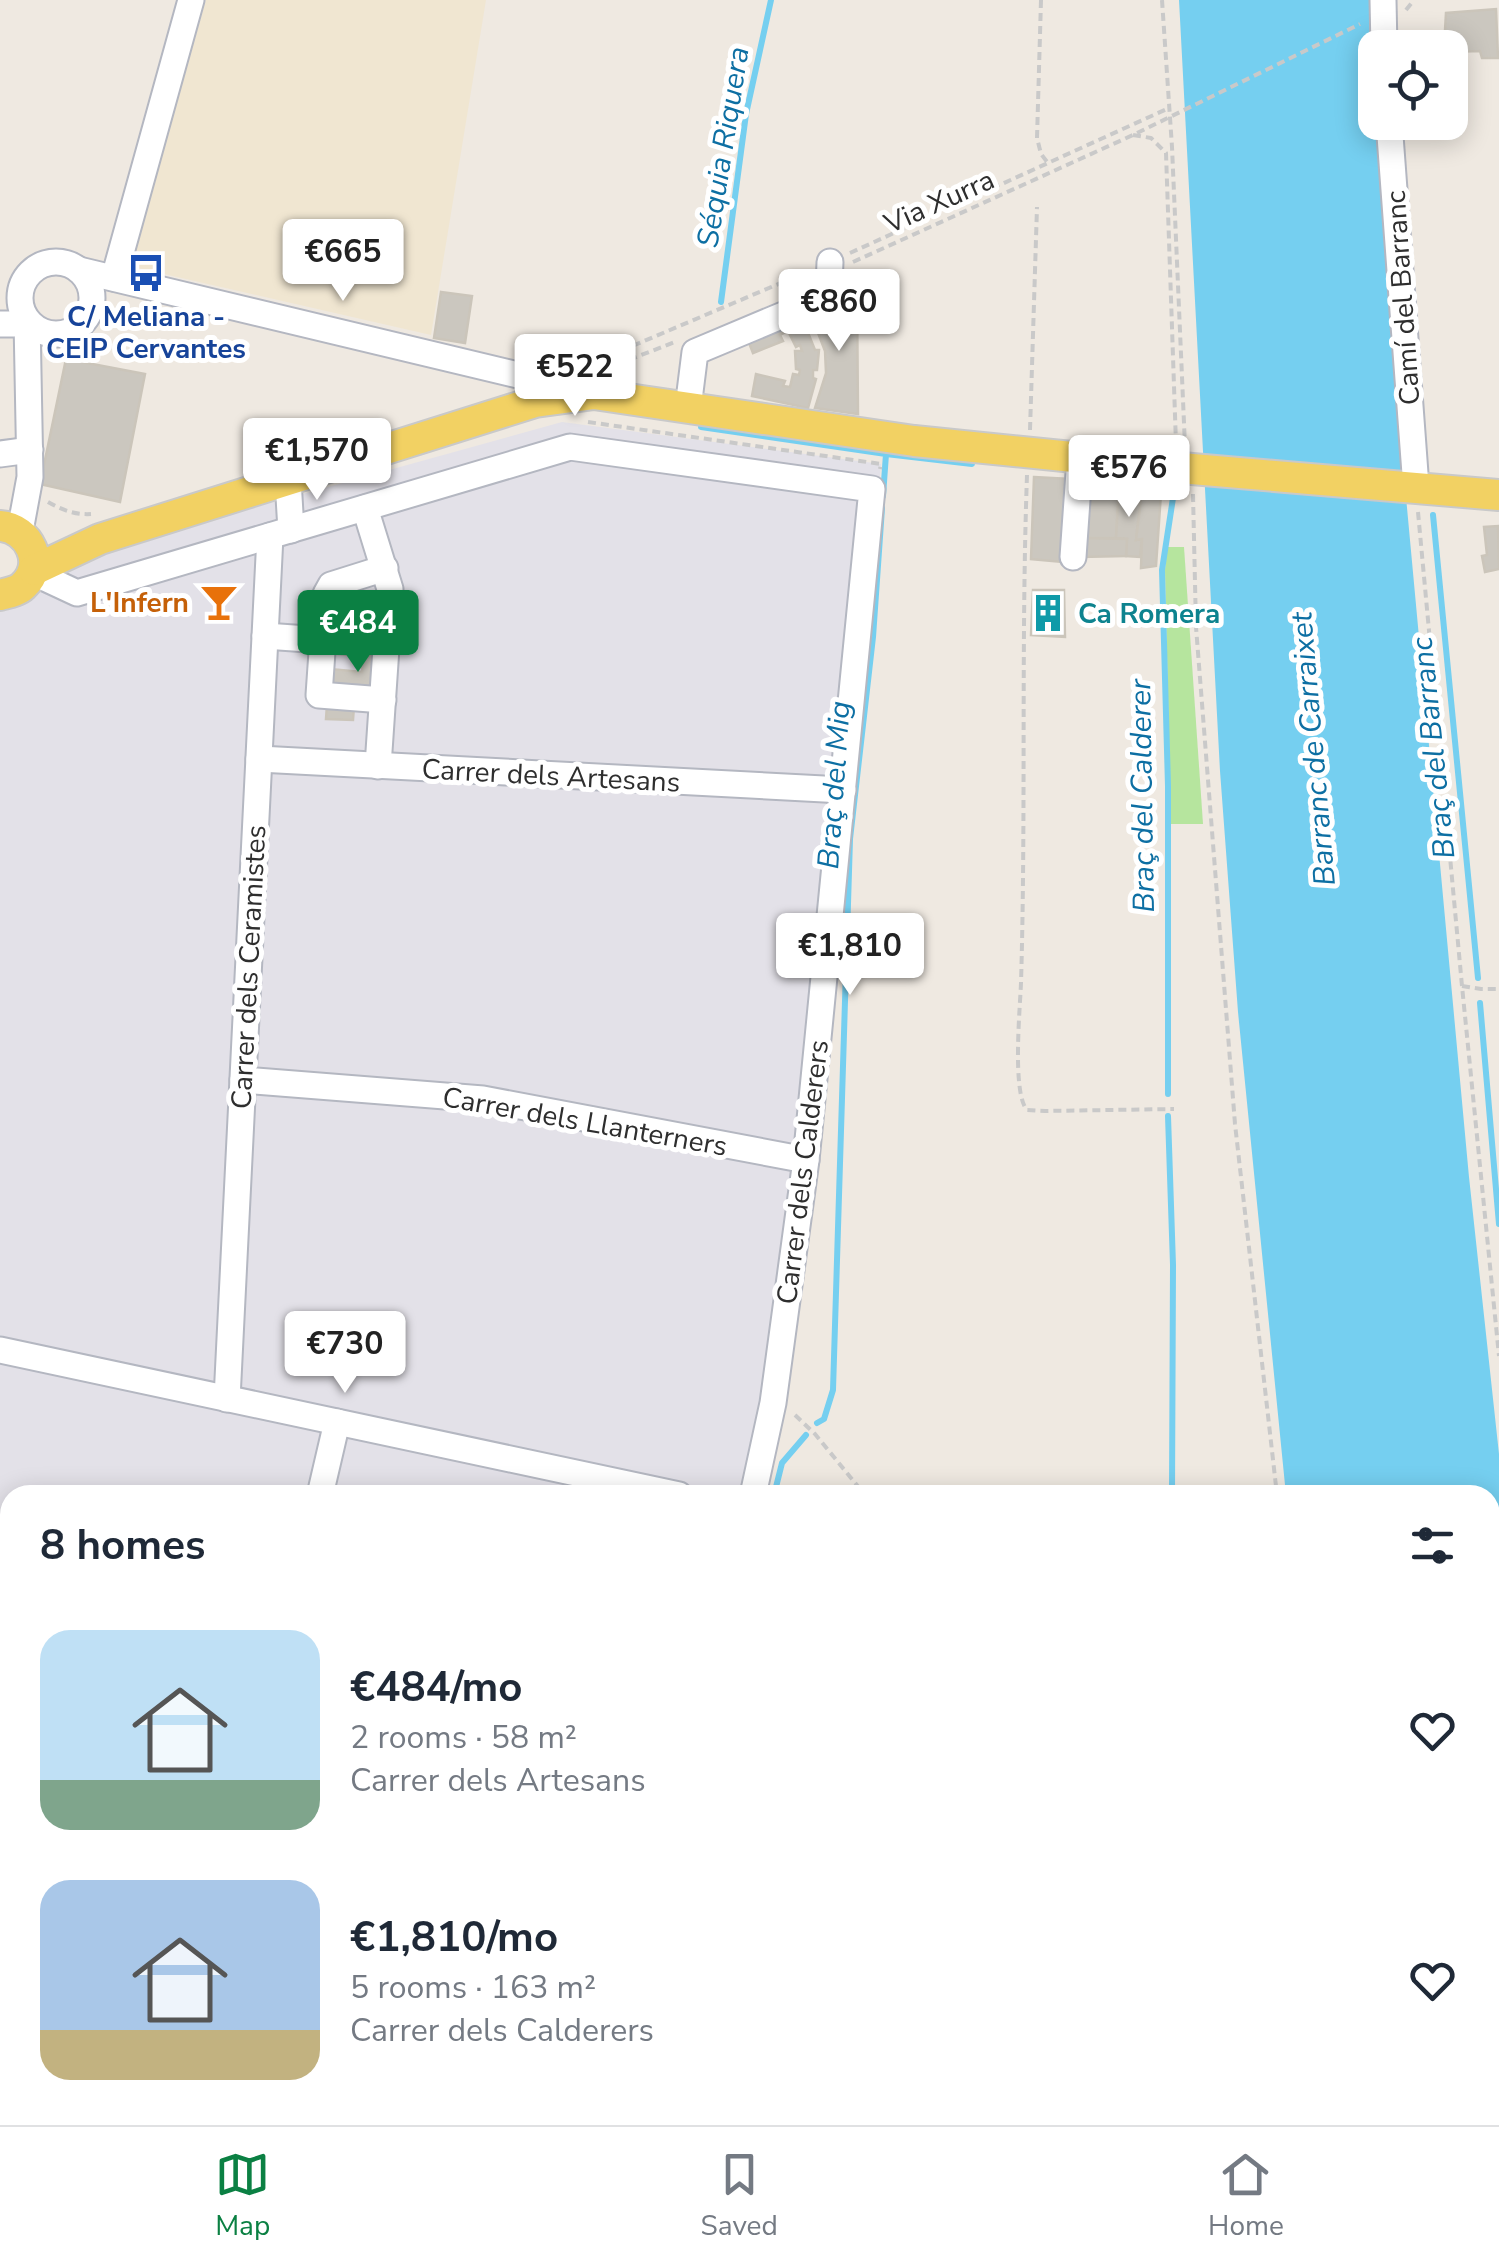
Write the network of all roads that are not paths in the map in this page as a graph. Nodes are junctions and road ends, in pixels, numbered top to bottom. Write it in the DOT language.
graph roads {
  1 [pos="191,0"];
  2 [pos="1390,140"];
  3 [pos="830,267"];
  4 [pos="79,270"];
  5 [pos="114,278"];
  6 [pos="17,320"];
  7 [pos="50,334"];
  8 [pos="28,356"];
  9 [pos="589,395"];
  10 [pos="688,408"];
  11 [pos="30,450"];
  12 [pos="0,454"];
  13 [pos="1080,458"];
  14 [pos="288,480"];
  15 [pos="1413,482"];
  16 [pos="1499,495"];
  17 [pos="365,508"];
  18 [pos="280,533"];
  19 [pos="19,544"];
  20 [pos="1073,557"];
  21 [pos="385,568"];
  22 [pos="0,594"];
  23 [pos="387,629"];
  24 [pos="323,633"];
  25 [pos="265,636"];
  26 [pos="382,700"];
  27 [pos="258,759"];
  28 [pos="378,766"];
  29 [pos="843,790"];
  30 [pos="243,1080"];
  31 [pos="806,1160"];
  32 [pos="0,1350"];
  33 [pos="227,1398"];
  34 [pos="338,1422"];
  35 [pos="322,1485"];
  36 [pos="632,1485"];
  37 [pos="755,1485"];
  1 -- 5 [label="street"];
  2 -- 15 [label="street, Camí del Barranc"];
  3 -- 10 [label="street"];
  4 -- 5 [label="street"];
  4 -- 6 [label="street"];
  4 -- 7 [label="street"];
  5 -- 9 [label="street"];
  6 -- 7 [label="street"];
  6 -- 8 [label="street"];
  7 -- 8 [label="street"];
  8 -- 11 [label="street"];
  9 -- 10 [label="main road"];
  9 -- 14 [label="main road"];
  10 -- 13 [label="main road"];
  11 -- 12 [label="street"];
  11 -- 19 [label="street"];
  13 -- 15 [label="main road"];
  13 -- 20 [label="street"];
  14 -- 18 [label="street, Carrer dels Ceramistes"];
  14 -- 19 [label="main road"];
  15 -- 16 [label="main road"];
  17 -- 18 [label="street"];
  17 -- 21 [label="street"];
  17 -- 29 [label="street, Carrer dels Calderers"];
  18 -- 19 [label="street"];
  18 -- 25 [label="street, Carrer dels Ceramistes"];
  19 -- 22 [label="main road"];
  21 -- 23 [label="street"];
  21 -- 24 [label="street"];
  23 -- 24 [label="street"];
  23 -- 26 [label="street"];
  24 -- 25 [label="street"];
  24 -- 26 [label="street"];
  25 -- 27 [label="street, Carrer dels Ceramistes"];
  26 -- 28 [label="street"];
  27 -- 28 [label="street, Carrer dels Artesans"];
  27 -- 30 [label="street, Carrer dels Ceramistes"];
  28 -- 29 [label="street, Carrer dels Artesans"];
  29 -- 31 [label="street, Carrer dels Calderers"];
  30 -- 31 [label="street, Carrer dels Llanterners"];
  30 -- 33 [label="street, Carrer dels Ceramistes"];
  31 -- 37 [label="street, Carrer dels Calderers"];
  32 -- 33 [label="street"];
  33 -- 34 [label="street"];
  34 -- 35 [label="street"];
  34 -- 36 [label="street"];
}
